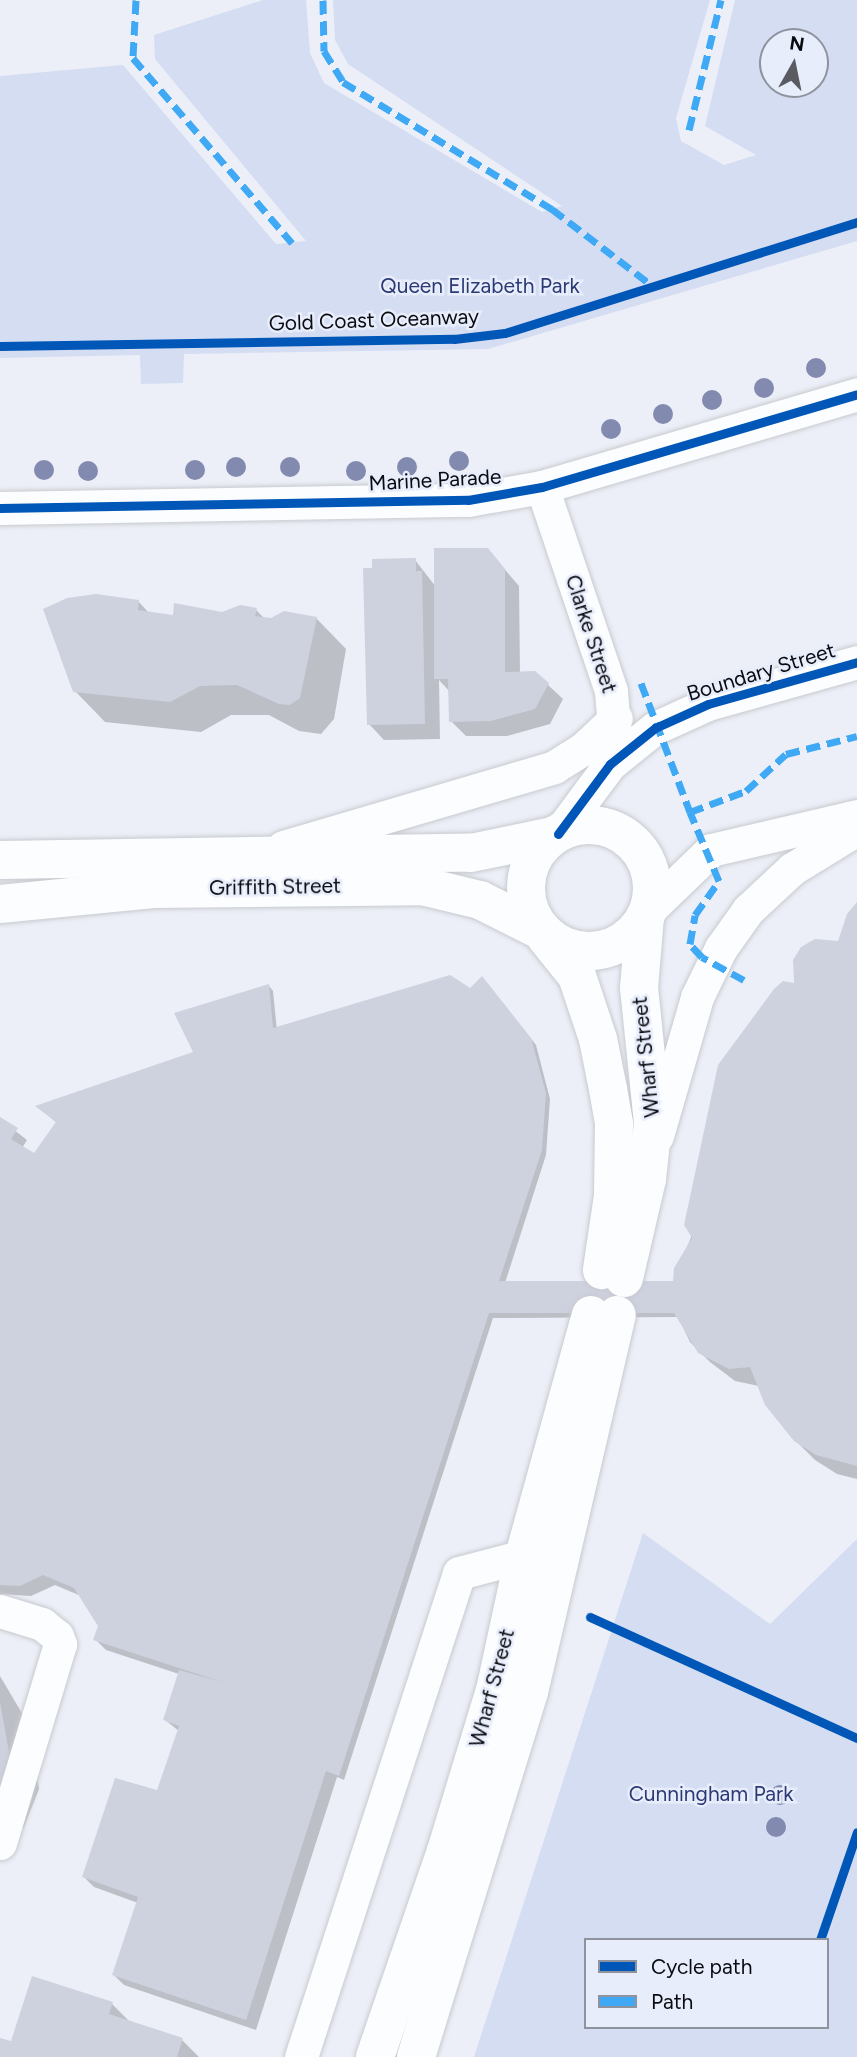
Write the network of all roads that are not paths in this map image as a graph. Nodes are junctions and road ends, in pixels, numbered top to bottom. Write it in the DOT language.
graph roads {
  1 [pos="857,394"];
  2 [pos="542,487"];
  3 [pos="0,508"];
  4 [pos="857,662"];
  5 [pos="616,718"];
  6 [pos="597,781"];
  7 [pos="857,817"];
  8 [pos="857,829"];
  9 [pos="555,835"];
  10 [pos="236,857"];
  11 [pos="0,860"];
  12 [pos="0,904"];
  13 [pos="647,913"];
  14 [pos="544,934"];
  15 [pos="650,1160"];
  16 [pos="524,1556"];
  17 [pos="0,1611"];
  18 [pos="0,1843"];
  19 [pos="302,2057"];
  20 [pos="375,2057"];
  21 [pos="416,2057"];
  1 -- 2 [label="street, Marine Parade"];
  2 -- 3 [label="street, Marine Parade"];
  2 -- 5 [label="street, Clarke Street"];
  4 -- 6 [label="street, Boundary Street"];
  5 -- 6 [label="street, Clarke Street"];
  5 -- 10 [label="street, Griffith Street"];
  6 -- 9 [label="street, Boundary Street"];
  7 -- 13 [label="street"];
  8 -- 15 [label="street"];
  9 -- 10 [label="main road, Griffith Street"];
  9 -- 13 [label="main road"];
  9 -- 14 [label="main road"];
  10 -- 11 [label="main road, Griffith Street"];
  12 -- 14 [label="main road, Griffith Street"];
  13 -- 14 [label="main road"];
  13 -- 15 [label="main road, Wharf Street"];
  14 -- 15 [label="main road, Wharf Street"];
  16 -- 19 [label="street"];
  16 -- 20 [label="main road, Wharf Street"];
  16 -- 21 [label="main road, Wharf Street"];
  17 -- 18 [label="street"];
}
